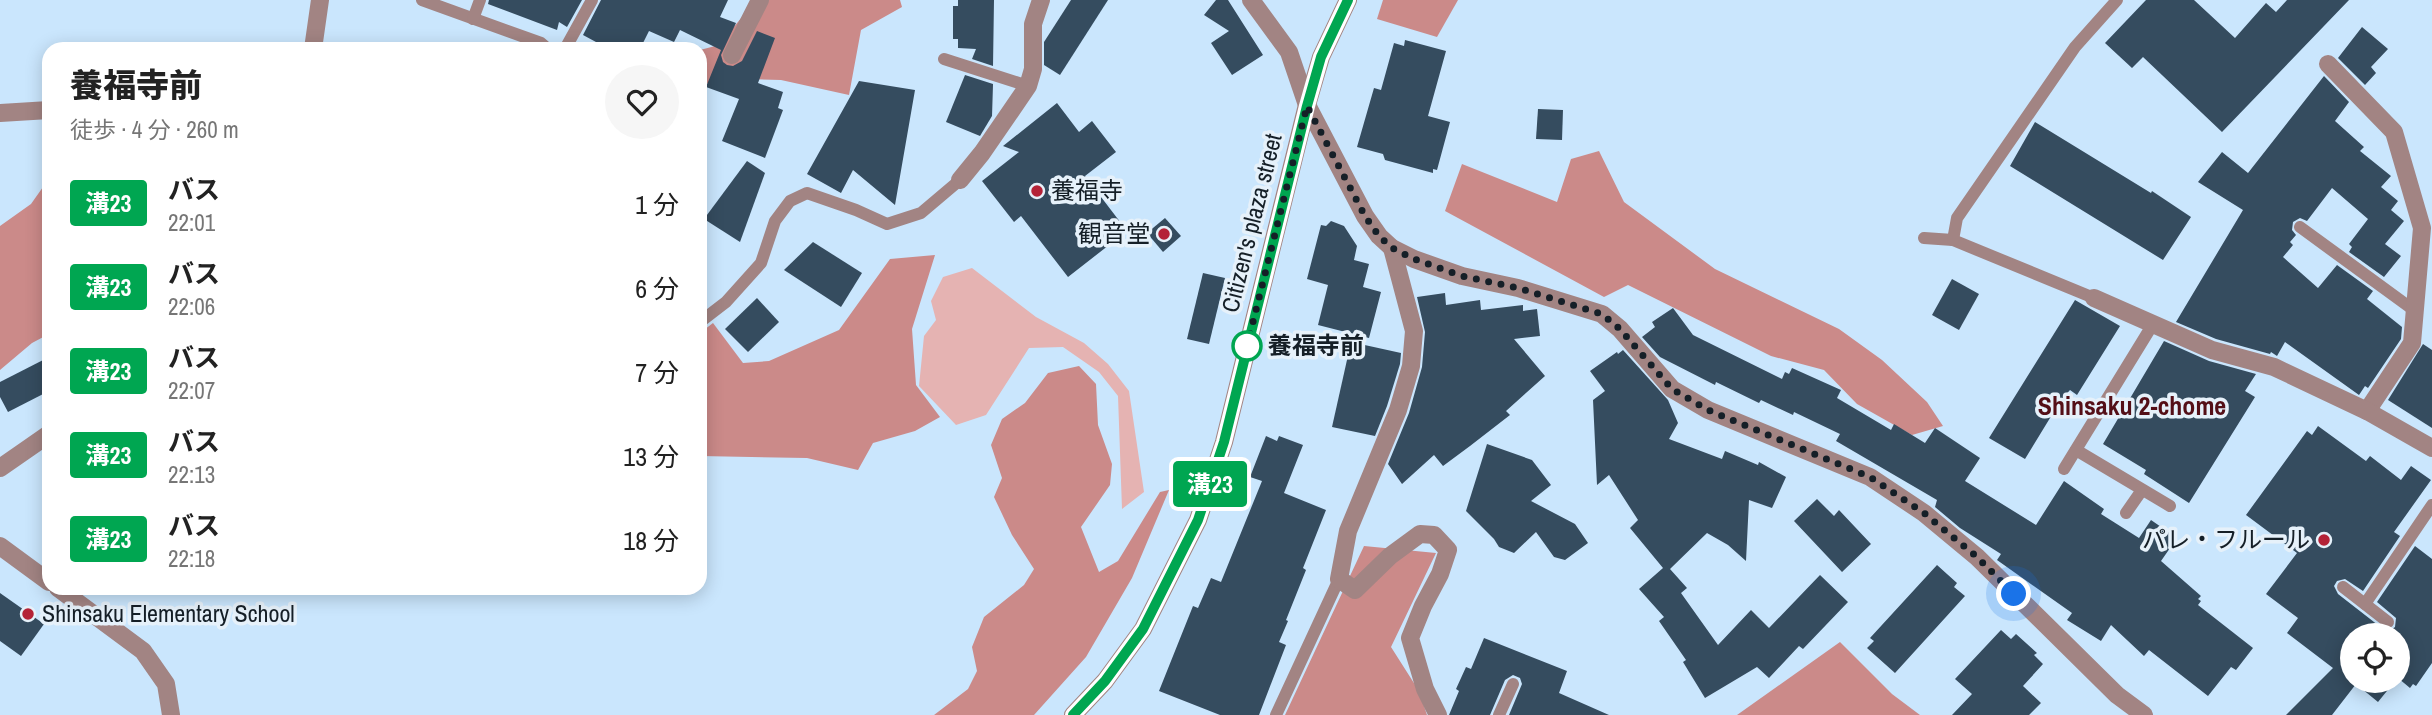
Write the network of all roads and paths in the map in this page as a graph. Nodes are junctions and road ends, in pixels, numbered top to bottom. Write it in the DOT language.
graph roads {
  1 [pos="320,0"];
  2 [pos="422,0"];
  3 [pos="480,0"];
  4 [pos="592,0"];
  5 [pos="760,0"];
  6 [pos="1041,0"];
  7 [pos="1251,0"];
  8 [pos="1348,0"];
  9 [pos="2117,0"];
  10 [pos="473,19"];
  11 [pos="314,42"];
  12 [pos="537,42"];
  13 [pos="569,42"];
  14 [pos="732,55"];
  15 [pos="944,59"];
  16 [pos="2328,64"];
  17 [pos="1028,86"];
  18 [pos="1307,106"];
  19 [pos="42,110"];
  20 [pos="0,113"];
  21 [pos="960,180"];
  22 [pos="2300,227"];
  23 [pos="1924,238"];
  24 [pos="1953,240"];
  25 [pos="1392,248"];
  26 [pos="2094,298"];
  27 [pos="2415,311"];
  28 [pos="707,317"];
  29 [pos="2153,324"];
  30 [pos="2367,411"];
  31 [pos="42,438"];
  32 [pos="2432,448"];
  33 [pos="2077,450"];
  34 [pos="0,468"];
  35 [pos="2064,469"];
  36 [pos="2142,490"];
  37 [pos="2432,505"];
  38 [pos="2170,506"];
  39 [pos="2126,513"];
  40 [pos="0,546"];
  41 [pos="42,577"];
  42 [pos="1339,579"];
  43 [pos="2343,587"];
  44 [pos="67,595"];
  45 [pos="2365,604"];
  46 [pos="2388,622"];
  47 [pos="1513,684"];
  48 [pos="171,715"];
  49 [pos="1073,715"];
  50 [pos="1276,715"];
  51 [pos="1438,715"];
  52 [pos="1499,715"];
  53 [pos="2144,715"];
  1 -- 11 [label="street"];
  2 -- 10 [label="lane"];
  3 -- 10 [label="lane"];
  4 -- 13 [label="lane"];
  5 -- 14 [label="street"];
  6 -- 17 [label="street"];
  7 -- 18 [label="street"];
  8 -- 18 [label="street, Citizen's plaza street"];
  9 -- 24 [label="lane"];
  10 -- 12 [label="lane"];
  15 -- 17 [label="lane"];
  16 -- 27 [label="street"];
  17 -- 21 [label="street"];
  18 -- 25 [label="street"];
  18 -- 49 [label="street, Citizen's plaza street"];
  19 -- 20 [label="street"];
  21 -- 28 [label="lane"];
  22 -- 27 [label="lane"];
  23 -- 24 [label="lane"];
  24 -- 26 [label="lane"];
  25 -- 42 [label="street"];
  25 -- 53 [label="street"];
  26 -- 29 [label="street"];
  27 -- 30 [label="street"];
  29 -- 30 [label="street"];
  29 -- 33 [label="lane"];
  30 -- 32 [label="street"];
  31 -- 34 [label="street"];
  33 -- 35 [label="lane"];
  33 -- 36 [label="lane"];
  36 -- 38 [label="lane"];
  36 -- 39 [label="lane"];
  37 -- 45 [label="lane"];
  40 -- 41 [label="street"];
  42 -- 50 [label="lane"];
  42 -- 51 [label="street"];
  43 -- 45 [label="lane"];
  44 -- 48 [label="street"];
  45 -- 46 [label="lane"];
  47 -- 52 [label="lane"];
}
